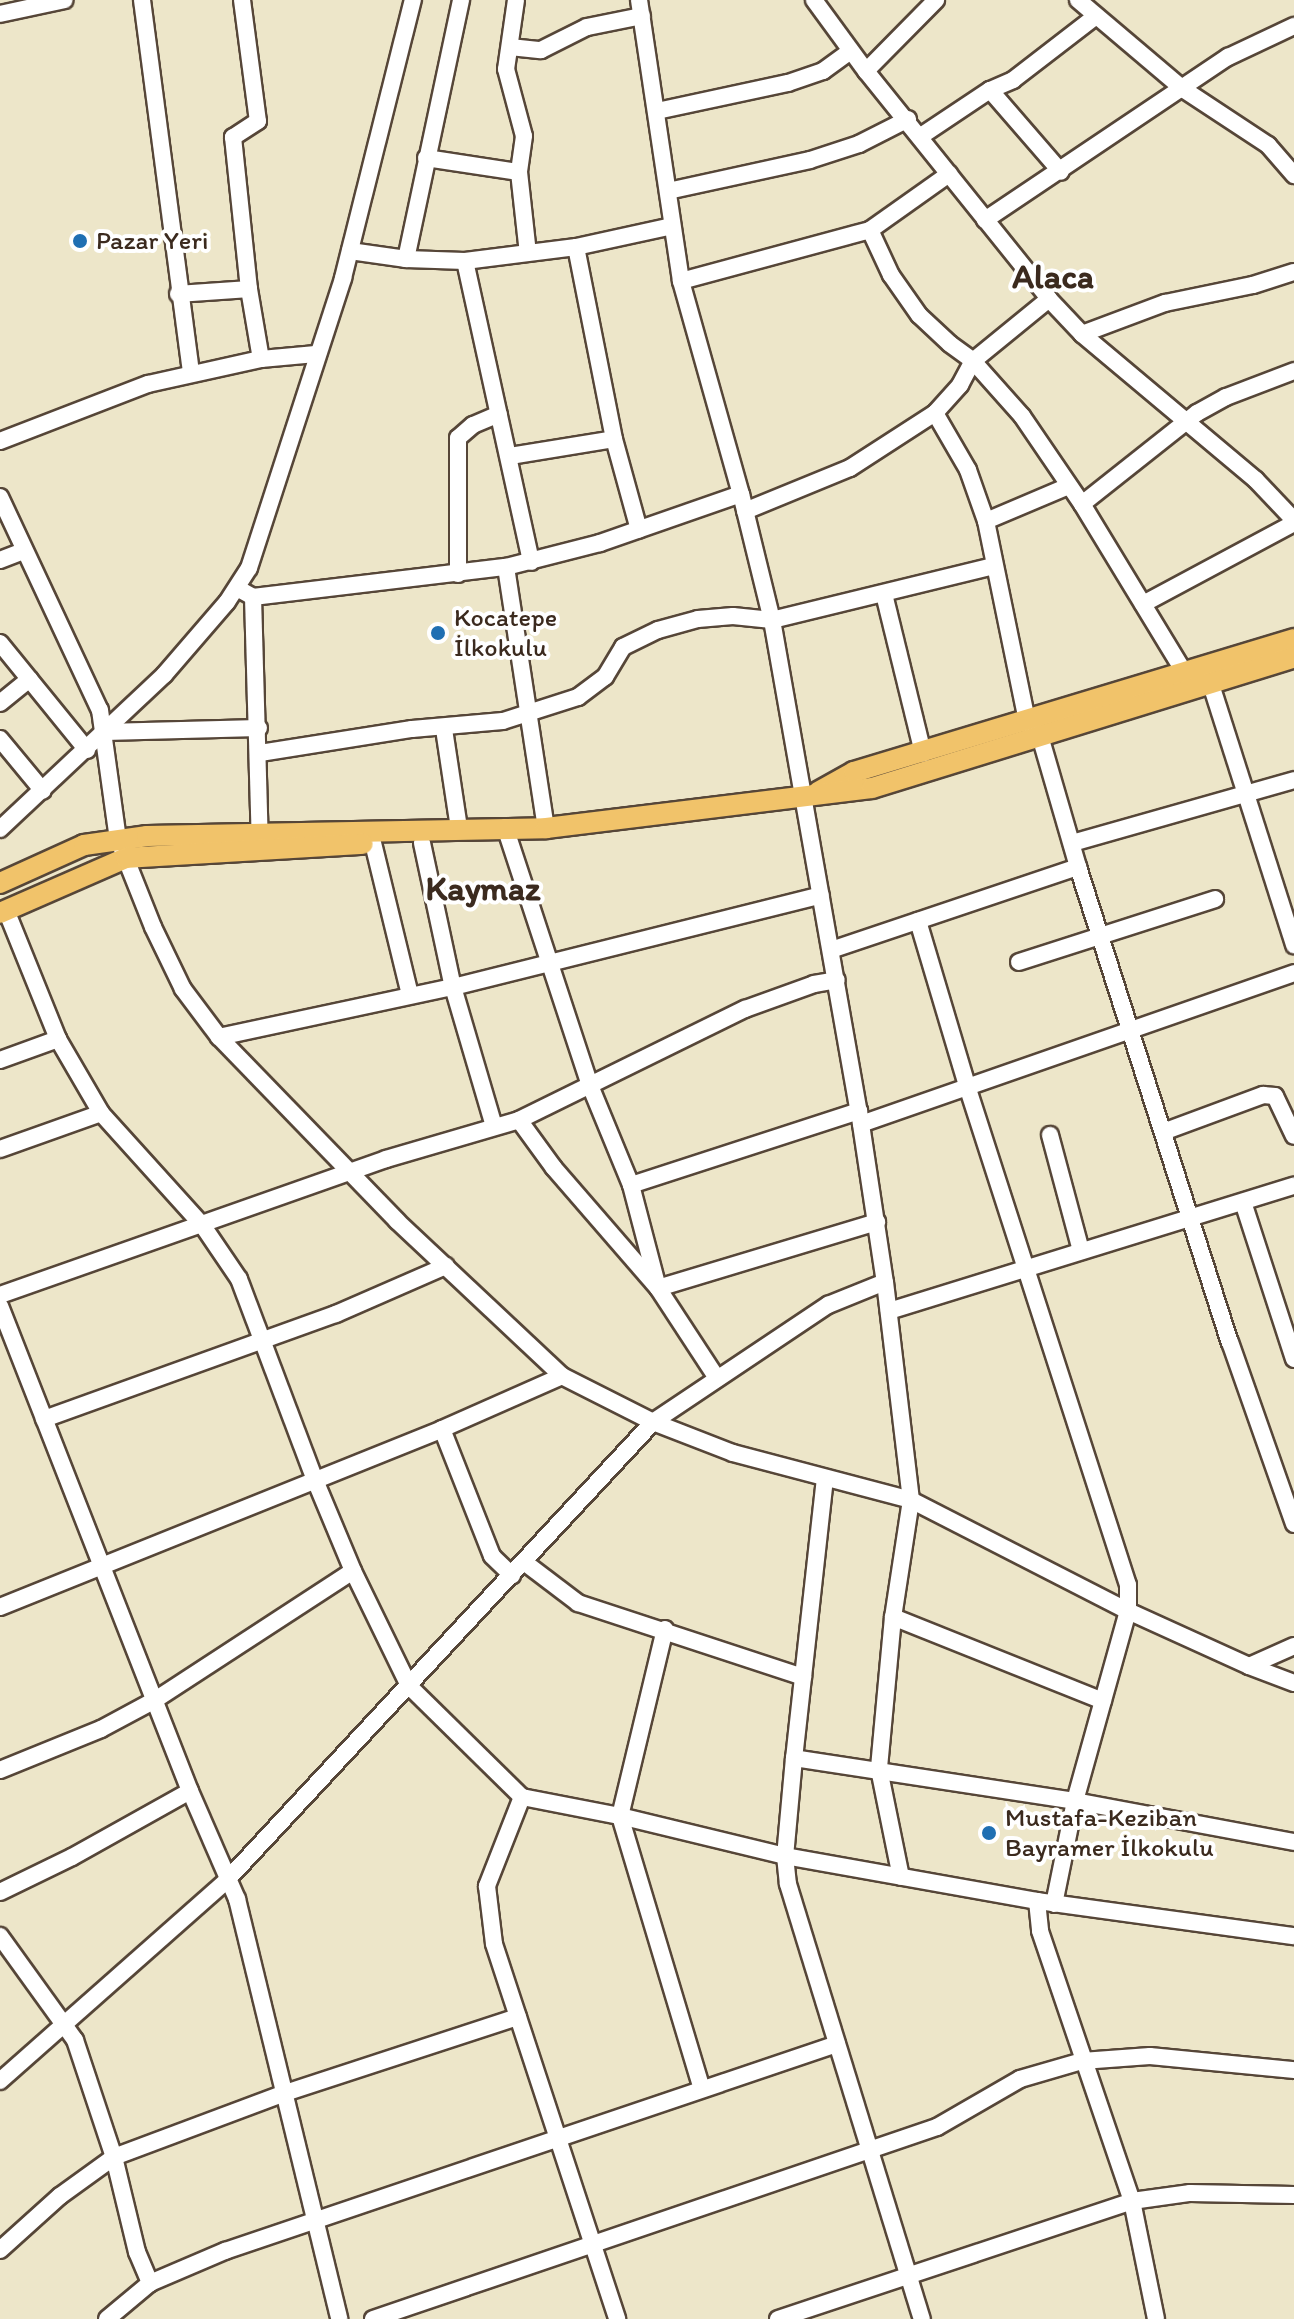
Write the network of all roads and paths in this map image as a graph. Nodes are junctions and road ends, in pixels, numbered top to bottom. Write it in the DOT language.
graph roads {
  1 [pos="65,0"];
  2 [pos="142,0"];
  3 [pos="242,0"];
  4 [pos="413,0"];
  5 [pos="461,0"];
  6 [pos="516,0"];
  7 [pos="814,0"];
  8 [pos="936,0"];
  9 [pos="1078,0"];
  10 [pos="640,8"];
  11 [pos="0,14"];
  12 [pos="1096,16"];
  13 [pos="1294,26"];
  14 [pos="510,47"];
  15 [pos="851,51"];
  16 [pos="866,71"];
  17 [pos="1183,89"];
  18 [pos="990,90"];
  19 [pos="657,111"];
  20 [pos="908,119"];
  21 [pos="921,136"];
  22 [pos="426,158"];
  23 [pos="1293,171"];
  24 [pos="519,172"];
  25 [pos="1061,172"];
  26 [pos="949,174"];
  27 [pos="668,191"];
  28 [pos="985,220"];
  29 [pos="672,226"];
  30 [pos="870,230"];
  31 [pos="576,247"];
  32 [pos="350,251"];
  33 [pos="528,253"];
  34 [pos="406,259"];
  35 [pos="465,261"];
  36 [pos="1294,272"];
  37 [pos="681,281"];
  38 [pos="249,289"];
  39 [pos="178,294"];
  40 [pos="1049,299"];
  41 [pos="1082,334"];
  42 [pos="316,354"];
  43 [pos="261,359"];
  44 [pos="973,361"];
  45 [pos="1294,371"];
  46 [pos="191,373"];
  47 [pos="935,413"];
  48 [pos="499,414"];
  49 [pos="1184,421"];
  50 [pos="614,439"];
  51 [pos="0,441"];
  52 [pos="510,456"];
  53 [pos="1069,486"];
  54 [pos="0,497"];
  55 [pos="743,502"];
  56 [pos="1082,504"];
  57 [pos="986,521"];
  58 [pos="1294,521"];
  59 [pos="639,530"];
  60 [pos="23,551"];
  61 [pos="0,560"];
  62 [pos="531,562"];
  63 [pos="994,566"];
  64 [pos="506,567"];
  65 [pos="458,574"];
  66 [pos="237,588"];
  67 [pos="884,594"];
  68 [pos="253,597"];
  69 [pos="1143,604"];
  70 [pos="772,620"];
  71 [pos="1294,639"];
  72 [pos="0,643"];
  73 [pos="1294,657"];
  74 [pos="1184,672"];
  75 [pos="1208,675"];
  76 [pos="30,679"];
  77 [pos="0,703"];
  78 [pos="528,714"];
  79 [pos="259,728"];
  80 [pos="1034,728"];
  81 [pos="444,729"];
  82 [pos="105,732"];
  83 [pos="0,739"];
  84 [pos="87,750"];
  85 [pos="260,753"];
  86 [pos="923,753"];
  87 [pos="1294,780"];
  88 [pos="43,791"];
  89 [pos="1243,793"];
  90 [pos="804,799"];
  91 [pos="1,826"];
  92 [pos="459,828"];
  93 [pos="546,828"];
  94 [pos="506,833"];
  95 [pos="260,840"];
  96 [pos="373,843"];
  97 [pos="422,843"];
  98 [pos="1072,843"];
  99 [pos="122,849"];
  100 [pos="1078,867"];
  101 [pos="0,883"];
  102 [pos="821,895"];
  103 [pos="1215,899"];
  104 [pos="3,912"];
  105 [pos="918,921"];
  106 [pos="1100,935"];
  107 [pos="1294,945"];
  108 [pos="831,950"];
  109 [pos="1019,962"];
  110 [pos="548,963"];
  111 [pos="1294,973"];
  112 [pos="837,980"];
  113 [pos="453,987"];
  114 [pos="410,995"];
  115 [pos="1131,1031"];
  116 [pos="219,1037"];
  117 [pos="58,1039"];
  118 [pos="0,1060"];
  119 [pos="589,1083"];
  120 [pos="968,1089"];
  121 [pos="101,1113"];
  122 [pos="860,1118"];
  123 [pos="519,1120"];
  124 [pos="494,1126"];
  125 [pos="1163,1132"];
  126 [pos="1050,1135"];
  127 [pos="1294,1136"];
  128 [pos="0,1149"];
  129 [pos="353,1174"];
  130 [pos="631,1185"];
  131 [pos="1294,1186"];
  132 [pos="1243,1202"];
  133 [pos="1192,1219"];
  134 [pos="877,1222"];
  135 [pos="203,1226"];
  136 [pos="1081,1251"];
  137 [pos="446,1266"];
  138 [pos="1026,1269"];
  139 [pos="885,1282"];
  140 [pos="658,1288"];
  141 [pos="0,1295"];
  142 [pos="0,1306"];
  143 [pos="889,1311"];
  144 [pos="263,1339"];
  145 [pos="1294,1359"];
  146 [pos="562,1376"];
  147 [pos="717,1378"];
  148 [pos="44,1419"];
  149 [pos="653,1422"];
  150 [pos="442,1429"];
  151 [pos="825,1478"];
  152 [pos="315,1480"];
  153 [pos="911,1500"];
  154 [pos="1294,1524"];
  155 [pos="524,1562"];
  156 [pos="101,1565"];
  157 [pos="353,1571"];
  158 [pos="512,1575"];
  159 [pos="0,1607"];
  160 [pos="1128,1611"];
  161 [pos="893,1617"];
  162 [pos="665,1629"];
  163 [pos="1294,1646"];
  164 [pos="1249,1666"];
  165 [pos="803,1677"];
  166 [pos="1294,1683"];
  167 [pos="409,1686"];
  168 [pos="155,1700"];
  169 [pos="1103,1701"];
  170 [pos="794,1758"];
  171 [pos="879,1769"];
  172 [pos="0,1770"];
  173 [pos="190,1791"];
  174 [pos="522,1797"];
  175 [pos="1075,1801"];
  176 [pos="620,1816"];
  177 [pos="1294,1842"];
  178 [pos="785,1856"];
  179 [pos="901,1877"];
  180 [pos="227,1880"];
  181 [pos="0,1892"];
  182 [pos="1045,1903"];
  183 [pos="0,1936"];
  184 [pos="1294,1936"];
  185 [pos="518,2017"];
  186 [pos="62,2023"];
  187 [pos="837,2044"];
  188 [pos="1082,2061"];
  189 [pos="1294,2070"];
  190 [pos="0,2081"];
  191 [pos="702,2089"];
  192 [pos="285,2093"];
  193 [pos="558,2137"];
  194 [pos="870,2150"];
  195 [pos="114,2157"];
  196 [pos="1294,2195"];
  197 [pos="1132,2201"];
  198 [pos="315,2220"];
  199 [pos="595,2244"];
  200 [pos="0,2250"];
  201 [pos="908,2274"];
  202 [pos="150,2283"];
  203 [pos="107,2319"];
  204 [pos="339,2319"];
  205 [pos="373,2319"];
  206 [pos="617,2319"];
  207 [pos="778,2319"];
  208 [pos="922,2319"];
  209 [pos="1156,2319"];
  1 -- 11 [label="street"];
  2 -- 39 [label="street"];
  3 -- 38 [label="street"];
  4 -- 32 [label="street"];
  5 -- 22 [label="street"];
  6 -- 14 [label="street"];
  7 -- 15 [label="street"];
  8 -- 16 [label="street"];
  9 -- 12 [label="street"];
  10 -- 14 [label="street"];
  10 -- 19 [label="street"];
  12 -- 17 [label="street"];
  12 -- 18 [label="street"];
  13 -- 17 [label="street"];
  14 -- 24 [label="street"];
  15 -- 16 [label="street"];
  15 -- 19 [label="street"];
  16 -- 20 [label="street"];
  17 -- 23 [label="street"];
  17 -- 25 [label="street"];
  18 -- 21 [label="street"];
  18 -- 25 [label="street"];
  19 -- 27 [label="street"];
  20 -- 21 [label="street"];
  20 -- 27 [label="street"];
  21 -- 26 [label="street"];
  22 -- 24 [label="street"];
  22 -- 34 [label="street"];
  24 -- 33 [label="street"];
  25 -- 28 [label="street"];
  26 -- 28 [label="street"];
  26 -- 30 [label="street"];
  27 -- 29 [label="street"];
  28 -- 40 [label="street"];
  29 -- 31 [label="street"];
  29 -- 37 [label="street"];
  30 -- 37 [label="street"];
  30 -- 44 [label="street"];
  31 -- 33 [label="street"];
  31 -- 50 [label="street"];
  32 -- 34 [label="street"];
  32 -- 42 [label="street"];
  33 -- 35 [label="street"];
  34 -- 35 [label="street"];
  35 -- 48 [label="street"];
  36 -- 41 [label="street"];
  37 -- 55 [label="street"];
  38 -- 39 [label="street"];
  38 -- 43 [label="street"];
  39 -- 46 [label="street"];
  40 -- 41 [label="street"];
  40 -- 44 [label="street"];
  41 -- 49 [label="street"];
  42 -- 43 [label="street"];
  42 -- 66 [label="street"];
  43 -- 46 [label="street"];
  44 -- 47 [label="street"];
  44 -- 53 [label="street"];
  45 -- 49 [label="street"];
  46 -- 51 [label="street"];
  47 -- 55 [label="street"];
  47 -- 57 [label="street"];
  48 -- 52 [label="street"];
  48 -- 65 [label="street"];
  49 -- 56 [label="street"];
  49 -- 58 [label="street"];
  50 -- 52 [label="street"];
  50 -- 59 [label="street"];
  52 -- 62 [label="street"];
  53 -- 56 [label="street"];
  53 -- 57 [label="street"];
  54 -- 60 [label="street"];
  55 -- 59 [label="street"];
  55 -- 70 [label="street"];
  56 -- 69 [label="street"];
  57 -- 63 [label="street"];
  58 -- 69 [label="street"];
  59 -- 62 [label="street"];
  60 -- 61 [label="street"];
  60 -- 82 [label="street"];
  62 -- 64 [label="street"];
  63 -- 67 [label="street"];
  63 -- 80 [label="street"];
  64 -- 65 [label="street"];
  64 -- 78 [label="street"];
  65 -- 68 [label="street"];
  66 -- 68 [label="street"];
  66 -- 82 [label="street"];
  67 -- 70 [label="street"];
  67 -- 86 [label="street"];
  68 -- 79 [label="street"];
  69 -- 74 [label="street"];
  70 -- 78 [label="street"];
  70 -- 90 [label="street"];
  71 -- 75 [label="main road"];
  72 -- 76 [label="street"];
  73 -- 75 [label="main road"];
  74 -- 75 [label="main road"];
  74 -- 80 [label="main road"];
  75 -- 80 [label="main road"];
  75 -- 89 [label="street"];
  76 -- 77 [label="street"];
  76 -- 84 [label="street"];
  78 -- 81 [label="street"];
  78 -- 93 [label="street"];
  79 -- 82 [label="street"];
  79 -- 85 [label="street"];
  80 -- 86 [label="main road"];
  80 -- 90 [label="main road"];
  80 -- 98 [label="street"];
  81 -- 85 [label="street"];
  81 -- 92 [label="street"];
  82 -- 84 [label="street"];
  82 -- 99 [label="street"];
  83 -- 88 [label="street"];
  84 -- 88 [label="street"];
  85 -- 95 [label="street"];
  86 -- 90 [label="main road"];
  87 -- 89 [label="street"];
  88 -- 91 [label="street"];
  89 -- 98 [label="street"];
  89 -- 107 [label="street"];
  90 -- 93 [label="main road"];
  90 -- 102 [label="street"];
  92 -- 94 [label="main road"];
  92 -- 95 [label="main road"];
  93 -- 94 [label="main road"];
  94 -- 97 [label="main road"];
  94 -- 110 [label="street"];
  95 -- 96 [label="main road"];
  95 -- 99 [label="main road"];
  96 -- 97 [label="main road"];
  96 -- 114 [label="street"];
  97 -- 113 [label="street"];
  98 -- 100 [label="street"];
  99 -- 101 [label="main road"];
  99 -- 104 [label="main road"];
  99 -- 116 [label="street"];
  100 -- 105 [label="street"];
  100 -- 106 [label="street"];
  102 -- 108 [label="street"];
  102 -- 110 [label="street"];
  103 -- 106 [label="street"];
  104 -- 117 [label="street"];
  105 -- 108 [label="street"];
  105 -- 120 [label="street"];
  106 -- 109 [label="street"];
  106 -- 115 [label="street"];
  108 -- 112 [label="street"];
  110 -- 113 [label="street"];
  110 -- 119 [label="street"];
  111 -- 115 [label="street"];
  112 -- 119 [label="street"];
  112 -- 122 [label="street"];
  113 -- 114 [label="street"];
  113 -- 124 [label="street"];
  114 -- 116 [label="street"];
  115 -- 120 [label="street"];
  115 -- 125 [label="street"];
  116 -- 129 [label="street"];
  117 -- 118 [label="street"];
  117 -- 121 [label="street"];
  119 -- 123 [label="street"];
  119 -- 130 [label="street"];
  120 -- 122 [label="street"];
  120 -- 138 [label="street"];
  121 -- 128 [label="street"];
  121 -- 135 [label="street"];
  122 -- 130 [label="street"];
  122 -- 134 [label="street"];
  123 -- 124 [label="street"];
  123 -- 140 [label="street"];
  124 -- 129 [label="street"];
  125 -- 127 [label="street"];
  125 -- 133 [label="street"];
  126 -- 136 [label="street"];
  129 -- 135 [label="street"];
  129 -- 137 [label="street"];
  130 -- 140 [label="street"];
  131 -- 132 [label="street"];
  132 -- 133 [label="street"];
  132 -- 145 [label="street"];
  133 -- 136 [label="street"];
  133 -- 154 [label="street"];
  134 -- 139 [label="street"];
  134 -- 140 [label="street"];
  135 -- 141 [label="street"];
  135 -- 144 [label="street"];
  136 -- 138 [label="street"];
  137 -- 144 [label="street"];
  137 -- 146 [label="street"];
  138 -- 143 [label="street"];
  138 -- 160 [label="street"];
  139 -- 143 [label="street"];
  139 -- 147 [label="street"];
  140 -- 147 [label="street"];
  142 -- 148 [label="street"];
  143 -- 153 [label="street"];
  144 -- 148 [label="street"];
  144 -- 152 [label="street"];
  146 -- 149 [label="street"];
  146 -- 150 [label="street"];
  147 -- 149 [label="street"];
  148 -- 156 [label="street"];
  149 -- 151 [label="street"];
  149 -- 155 [label="street"];
  150 -- 152 [label="street"];
  150 -- 158 [label="street"];
  151 -- 153 [label="street"];
  151 -- 165 [label="street"];
  152 -- 156 [label="street"];
  152 -- 157 [label="street"];
  153 -- 160 [label="street"];
  153 -- 161 [label="street"];
  155 -- 158 [label="street"];
  155 -- 162 [label="street"];
  156 -- 159 [label="street"];
  156 -- 168 [label="street"];
  157 -- 167 [label="street"];
  157 -- 168 [label="street"];
  158 -- 167 [label="street"];
  160 -- 164 [label="street"];
  160 -- 169 [label="street"];
  161 -- 169 [label="street"];
  161 -- 171 [label="street"];
  162 -- 165 [label="street"];
  162 -- 176 [label="street"];
  163 -- 164 [label="street"];
  164 -- 166 [label="street"];
  165 -- 170 [label="street"];
  167 -- 174 [label="street"];
  167 -- 180 [label="street"];
  168 -- 172 [label="street"];
  168 -- 173 [label="street"];
  169 -- 175 [label="street"];
  170 -- 171 [label="street"];
  170 -- 178 [label="street"];
  171 -- 175 [label="street"];
  171 -- 179 [label="street"];
  173 -- 180 [label="street"];
  173 -- 181 [label="street"];
  174 -- 176 [label="street"];
  174 -- 185 [label="street"];
  175 -- 177 [label="street"];
  175 -- 182 [label="street"];
  176 -- 178 [label="street"];
  176 -- 191 [label="street"];
  178 -- 179 [label="street"];
  178 -- 187 [label="street"];
  179 -- 182 [label="street"];
  180 -- 186 [label="street"];
  180 -- 192 [label="street"];
  182 -- 184 [label="street"];
  182 -- 188 [label="street"];
  183 -- 186 [label="street"];
  185 -- 192 [label="street"];
  185 -- 193 [label="street"];
  186 -- 190 [label="street"];
  186 -- 195 [label="street"];
  187 -- 191 [label="street"];
  187 -- 194 [label="street"];
  188 -- 189 [label="street"];
  188 -- 194 [label="street"];
  188 -- 197 [label="street"];
  191 -- 193 [label="street"];
  192 -- 195 [label="street"];
  192 -- 198 [label="street"];
  193 -- 198 [label="street"];
  193 -- 199 [label="street"];
  194 -- 199 [label="street"];
  194 -- 201 [label="street"];
  195 -- 200 [label="street"];
  195 -- 202 [label="street"];
  196 -- 197 [label="street"];
  197 -- 201 [label="street"];
  197 -- 209 [label="street"];
  198 -- 202 [label="street"];
  198 -- 204 [label="street"];
  199 -- 205 [label="street"];
  199 -- 206 [label="street"];
  201 -- 207 [label="street"];
  201 -- 208 [label="street"];
  202 -- 203 [label="street"];
}
